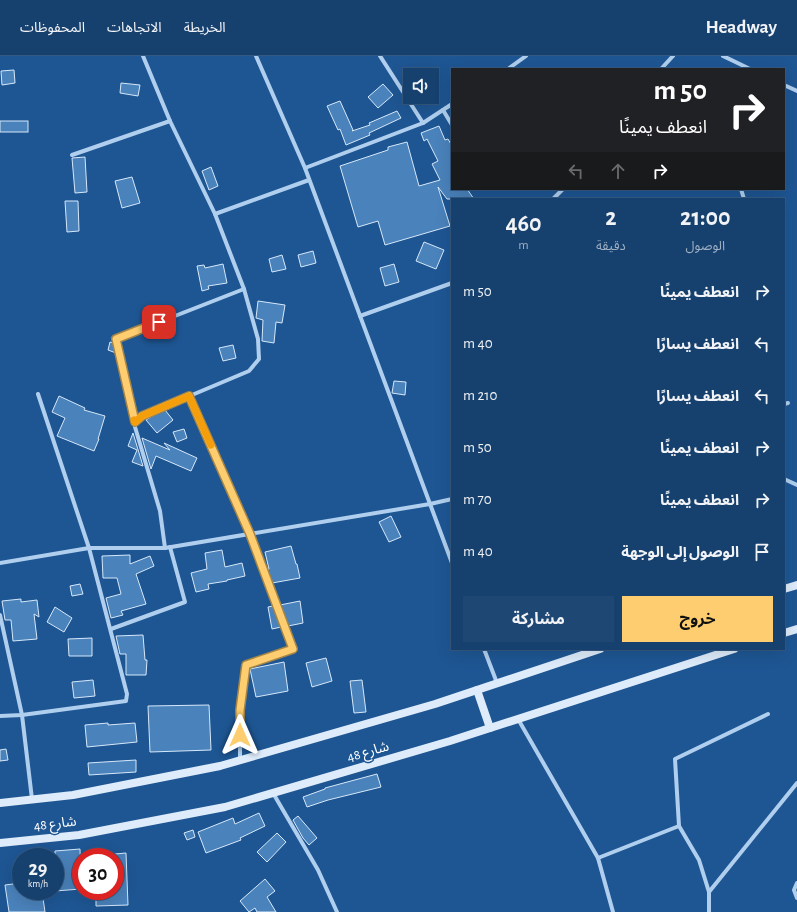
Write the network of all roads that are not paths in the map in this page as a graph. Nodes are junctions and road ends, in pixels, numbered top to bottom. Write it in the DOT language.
graph roads {
  1 [pos="143,56"];
  2 [pos="256,56"];
  3 [pos="380,56"];
  4 [pos="526,56"];
  5 [pos="673,56"];
  6 [pos="723,56"];
  7 [pos="509,68"];
  8 [pos="662,68"];
  9 [pos="748,68"];
  10 [pos="785,85"];
  11 [pos="797,91"];
  12 [pos="451,105"];
  13 [pos="443,110"];
  14 [pos="170,121"];
  15 [pos="423,123"];
  16 [pos="451,123"];
  17 [pos="72,155"];
  18 [pos="305,168"];
  19 [pos="310,180"];
  20 [pos="562,190"];
  21 [pos="554,198"];
  22 [pos="215,214"];
  23 [pos="451,283"];
  24 [pos="244,289"];
  25 [pos="360,316"];
  26 [pos="38,394"];
  27 [pos="189,396"];
  28 [pos="135,422"];
  29 [pos="785,480"];
  30 [pos="797,485"];
  31 [pos="451,499"];
  32 [pos="430,504"];
  33 [pos="250,534"];
  34 [pos="168,547"];
  35 [pos="89,548"];
  36 [pos="451,560"];
  37 [pos="0,563"];
  38 [pos="797,585"];
  39 [pos="785,589"];
  40 [pos="0,615"];
  41 [pos="111,629"];
  42 [pos="797,629"];
  43 [pos="785,633"];
  44 [pos="484,650"];
  45 [pos="597,650"];
  46 [pos="731,650"];
  47 [pos="497,683"];
  48 [pos="477,690"];
  49 [pos="768,714"];
  50 [pos="22,715"];
  51 [pos="0,716"];
  52 [pos="518,719"];
  53 [pos="490,728"];
  54 [pos="240,760"];
  55 [pos="797,783"];
  56 [pos="274,793"];
  57 [pos="32,799"];
  58 [pos="0,803"];
  59 [pos="679,826"];
  60 [pos="0,844"];
  61 [pos="598,858"];
  62 [pos="797,883"];
  63 [pos="709,892"];
  64 [pos="797,898"];
  65 [pos="337,912"];
  66 [pos="614,912"];
  67 [pos="709,912"];
  1 -- 14 [label="street"];
  2 -- 18 [label="street"];
  3 -- 15 [label="street"];
  4 -- 7 [label="street"];
  5 -- 8 [label="street"];
  6 -- 9 [label="street"];
  10 -- 11 [label="street"];
  12 -- 13 [label="street"];
  13 -- 15 [label="street"];
  13 -- 16 [label="street"];
  14 -- 17 [label="street"];
  14 -- 22 [label="street"];
  15 -- 18 [label="street"];
  18 -- 19 [label="street"];
  19 -- 22 [label="street"];
  19 -- 25 [label="street"];
  20 -- 21 [label="street"];
  22 -- 24 [label="street"];
  23 -- 25 [label="street"];
  24 -- 27 [label="street"];
  24 -- 28 [label="street"];
  25 -- 32 [label="street"];
  26 -- 35 [label="street"];
  27 -- 28 [label="street"];
  27 -- 33 [label="street"];
  28 -- 34 [label="street"];
  29 -- 30 [label="street"];
  31 -- 32 [label="street"];
  32 -- 33 [label="street"];
  32 -- 36 [label="street"];
  33 -- 34 [label="street"];
  33 -- 54 [label="street"];
  34 -- 35 [label="street"];
  34 -- 41 [label="street"];
  35 -- 37 [label="street"];
  35 -- 41 [label="street"];
  38 -- 39 [label="main road"];
  40 -- 50 [label="street"];
  41 -- 50 [label="street"];
  42 -- 43 [label="main road"];
  44 -- 47 [label="street"];
  45 -- 47 [label="main road, شارع 48"];
  46 -- 52 [label="main road, شارع 48"];
  47 -- 48 [label="main road, شارع 48"];
  48 -- 53 [label="main road"];
  48 -- 54 [label="main road, شارع 48"];
  49 -- 59 [label="street"];
  50 -- 51 [label="street"];
  50 -- 57 [label="street"];
  52 -- 53 [label="main road, شارع 48"];
  52 -- 61 [label="street"];
  53 -- 56 [label="main road, شارع 48"];
  54 -- 57 [label="main road, شارع 48"];
  55 -- 63 [label="street"];
  56 -- 60 [label="main road, شارع 48"];
  56 -- 65 [label="street"];
  57 -- 58 [label="main road, شارع 48"];
  59 -- 61 [label="street"];
  59 -- 63 [label="street"];
  61 -- 66 [label="street"];
  62 -- 64 [label="street"];
  63 -- 67 [label="street"];
}
